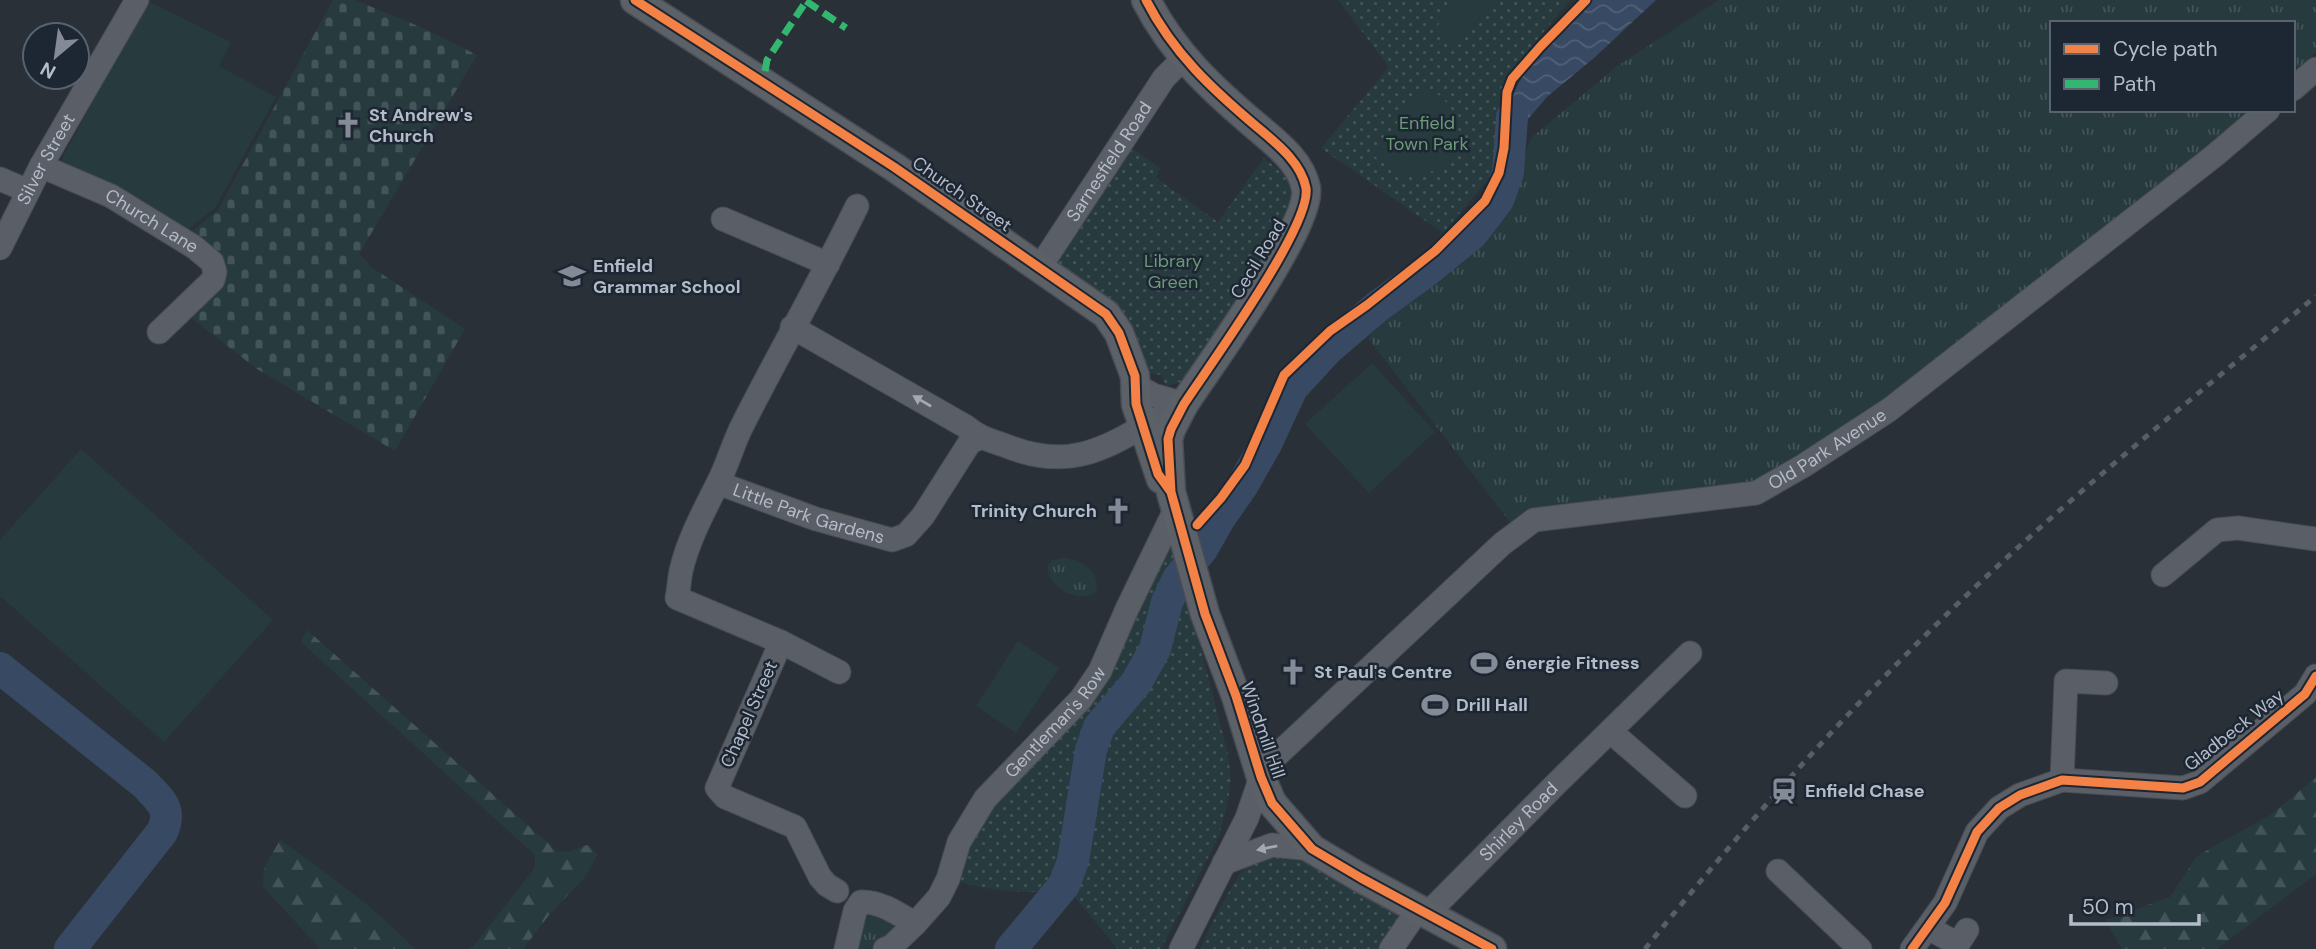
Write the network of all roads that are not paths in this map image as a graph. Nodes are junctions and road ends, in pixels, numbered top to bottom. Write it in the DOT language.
graph roads {
  1 [pos="136,0"];
  2 [pos="635,0"];
  3 [pos="1146,0"];
  4 [pos="1184,59"];
  5 [pos="2316,69"];
  6 [pos="2295,87"];
  7 [pos="2266,112"];
  8 [pos="41,166"];
  9 [pos="0,179"];
  10 [pos="28,191"];
  11 [pos="857,206"];
  12 [pos="723,219"];
  13 [pos="0,248"];
  14 [pos="828,264"];
  15 [pos="1040,267"];
  16 [pos="792,327"];
  17 [pos="159,332"];
  18 [pos="1135,384"];
  19 [pos="1185,404"];
  20 [pos="1143,426"];
  21 [pos="980,438"];
  22 [pos="718,483"];
  23 [pos="1174,500"];
  24 [pos="2316,540"];
  25 [pos="2163,575"];
  26 [pos="781,642"];
  27 [pos="1690,653"];
  28 [pos="839,672"];
  29 [pos="2316,677"];
  30 [pos="2106,682"];
  31 [pos="1611,732"];
  32 [pos="1261,777"];
  33 [pos="2062,780"];
  34 [pos="1685,796"];
  35 [pos="1312,849"];
  36 [pos="1224,863"];
  37 [pos="1778,871"];
  38 [pos="837,891"];
  39 [pos="1423,912"];
  40 [pos="915,924"];
  41 [pos="1928,928"];
  42 [pos="1962,941"];
  43 [pos="846,949"];
  44 [pos="885,949"];
  45 [pos="1181,949"];
  46 [pos="1391,949"];
  47 [pos="1492,949"];
  48 [pos="1860,949"];
  49 [pos="1912,949"];
  1 -- 8 [label="street, Silver Street"];
  2 -- 15 [label="main road, Church Street"];
  3 -- 4 [label="main road, Cecil Road"];
  4 -- 15 [label="street, Sarnesfield Road"];
  4 -- 19 [label="main road, Cecil Road"];
  5 -- 6 [label="street"];
  7 -- 32 [label="street, Old Park Avenue"];
  8 -- 10 [label="street, Silver Street"];
  8 -- 17 [label="street, Church Lane"];
  9 -- 10 [label="street"];
  10 -- 13 [label="street, Silver Street"];
  11 -- 14 [label="street, Little Park Gardens"];
  12 -- 14 [label="street"];
  14 -- 16 [label="street, Little Park Gardens"];
  15 -- 18 [label="main road, Church Street"];
  21 -- 16 [label="street, one-way"];
  16 -- 22 [label="street, Little Park Gardens"];
  18 -- 19 [label="street"];
  18 -- 20 [label="main road, Church Street"];
  19 -- 20 [label="street, Cecil Road"];
  19 -- 23 [label="main road, Cecil Road"];
  20 -- 21 [label="street"];
  20 -- 23 [label="main road, Church Street"];
  21 -- 22 [label="street, Little Park Gardens"];
  22 -- 26 [label="street, Chapel Street"];
  23 -- 32 [label="main road, Windmill Hill"];
  23 -- 40 [label="street, Gentleman's Row"];
  24 -- 25 [label="street"];
  26 -- 28 [label="street, Chapel Street"];
  26 -- 38 [label="street, Chapel Street"];
  27 -- 31 [label="street, Shirley Road"];
  29 -- 33 [label="street, Gladbeck Way"];
  30 -- 33 [label="street"];
  31 -- 34 [label="street"];
  31 -- 39 [label="street, Shirley Road"];
  32 -- 35 [label="main road, Windmill Hill"];
  32 -- 36 [label="street, Old Park Avenue"];
  33 -- 41 [label="street, Gladbeck Way"];
  35 -- 36 [label="street, one-way"];
  35 -- 39 [label="main road, Windmill Hill"];
  36 -- 45 [label="street, Old Park Avenue"];
  37 -- 48 [label="street"];
  39 -- 46 [label="street, Shirley Road"];
  39 -- 47 [label="main road, Windmill Hill"];
  40 -- 43 [label="street"];
  40 -- 44 [label="street, Gentleman's Row"];
  41 -- 42 [label="street"];
  41 -- 49 [label="street, Gladbeck Way"];
}
